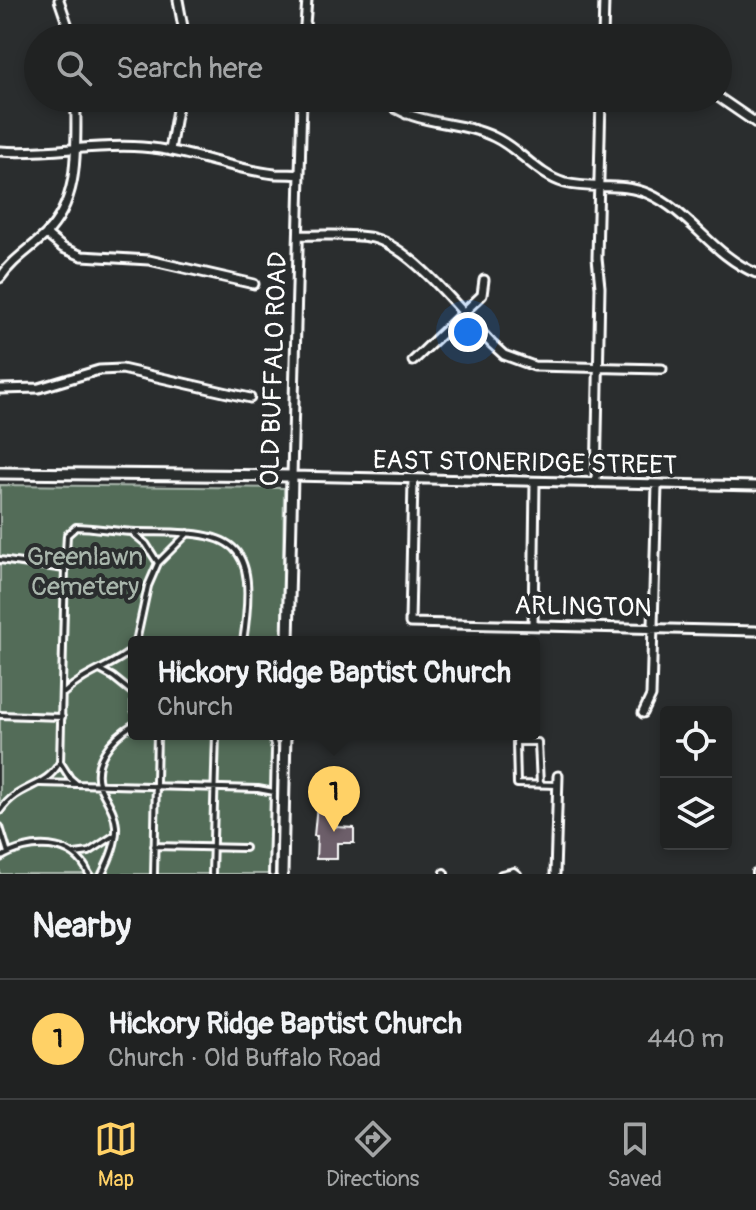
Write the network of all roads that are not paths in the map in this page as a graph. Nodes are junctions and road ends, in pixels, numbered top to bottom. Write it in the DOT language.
graph roads {
  1 [pos="59,0"];
  2 [pos="178,0"];
  3 [pos="307,0"];
  4 [pos="604,0"];
  5 [pos="67,24"];
  6 [pos="182,24"];
  7 [pos="305,24"];
  8 [pos="603,24"];
  9 [pos="732,107"];
  10 [pos="76,112"];
  11 [pos="177,112"];
  12 [pos="302,112"];
  13 [pos="403,112"];
  14 [pos="601,112"];
  15 [pos="406,114"];
  16 [pos="756,123"];
  17 [pos="75,148"];
  18 [pos="170,150"];
  19 [pos="0,151"];
  20 [pos="300,175"];
  21 [pos="598,186"];
  22 [pos="46,234"];
  23 [pos="299,235"];
  24 [pos="756,273"];
  25 [pos="0,278"];
  26 [pos="484,280"];
  27 [pos="254,284"];
  28 [pos="463,314"];
  29 [pos="413,361"];
  30 [pos="598,368"];
  31 [pos="662,369"];
  32 [pos="0,389"];
  33 [pos="250,398"];
  34 [pos="0,473"];
  35 [pos="292,476"];
  36 [pos="413,480"];
  37 [pos="535,482"];
  38 [pos="596,483"];
  39 [pos="657,485"];
  40 [pos="756,486"];
  41 [pos="132,532"];
  42 [pos="188,533"];
  43 [pos="0,560"];
  44 [pos="158,563"];
  45 [pos="65,569"];
  46 [pos="533,625"];
  47 [pos="653,628"];
  48 [pos="756,631"];
  49 [pos="137,636"];
  50 [pos="243,636"];
  51 [pos="288,636"];
  52 [pos="128,653"];
  53 [pos="100,670"];
  54 [pos="128,689"];
  55 [pos="62,695"];
  56 [pos="643,713"];
  57 [pos="0,715"];
  58 [pos="62,717"];
  59 [pos="128,729"];
  60 [pos="157,740"];
  61 [pos="216,740"];
  62 [pos="274,740"];
  63 [pos="285,740"];
  64 [pos="60,762"];
  65 [pos="558,776"];
  66 [pos="39,783"];
  67 [pos="77,784"];
  68 [pos="99,785"];
  69 [pos="540,785"];
  70 [pos="558,785"];
  71 [pos="156,786"];
  72 [pos="215,788"];
  73 [pos="274,792"];
  74 [pos="0,811"];
  75 [pos="0,827"];
  76 [pos="116,835"];
  77 [pos="154,846"];
  78 [pos="213,847"];
  79 [pos="245,848"];
  80 [pos="8,853"];
  81 [pos="75,854"];
  82 [pos="0,858"];
  83 [pos="89,874"];
  84 [pos="102,874"];
  85 [pos="154,874"];
  86 [pos="212,874"];
  87 [pos="272,874"];
  88 [pos="282,874"];
  89 [pos="501,874"];
  90 [pos="518,874"];
  91 [pos="555,874"];
  1 -- 5 [label="street"];
  2 -- 6 [label="street"];
  3 -- 7 [label="street"];
  4 -- 8 [label="street"];
  9 -- 16 [label="street"];
  10 -- 17 [label="street"];
  11 -- 18 [label="street"];
  12 -- 20 [label="street, OLD BUFFALO ROAD"];
  13 -- 15 [label="street"];
  14 -- 21 [label="street"];
  15 -- 21 [label="street"];
  17 -- 18 [label="street"];
  17 -- 19 [label="street"];
  17 -- 22 [label="street"];
  18 -- 20 [label="street"];
  20 -- 23 [label="street, OLD BUFFALO ROAD"];
  21 -- 24 [label="street"];
  21 -- 30 [label="street"];
  22 -- 25 [label="street"];
  22 -- 27 [label="street"];
  23 -- 28 [label="street"];
  23 -- 35 [label="street, OLD BUFFALO ROAD"];
  26 -- 28 [label="street"];
  28 -- 29 [label="street"];
  28 -- 30 [label="street"];
  30 -- 31 [label="street"];
  30 -- 38 [label="street"];
  32 -- 33 [label="street"];
  34 -- 35 [label="street"];
  35 -- 36 [label="street, EAST STONERIDGE STREET"];
  35 -- 51 [label="street, OLD BUFFALO ROAD"];
  36 -- 37 [label="street, EAST STONERIDGE STREET"];
  36 -- 46 [label="street, ARLINGTON"];
  37 -- 38 [label="street, EAST STONERIDGE STREET"];
  37 -- 46 [label="street"];
  38 -- 39 [label="street, EAST STONERIDGE STREET"];
  39 -- 40 [label="street, EAST STONERIDGE STREET"];
  39 -- 47 [label="street"];
  41 -- 42 [label="lane"];
  41 -- 44 [label="lane"];
  41 -- 45 [label="lane"];
  42 -- 44 [label="lane"];
  42 -- 50 [label="lane"];
  43 -- 45 [label="lane"];
  44 -- 49 [label="lane"];
  45 -- 55 [label="lane"];
  46 -- 47 [label="street, ARLINGTON"];
  47 -- 48 [label="street, ARLINGTON"];
  47 -- 56 [label="street"];
  52 -- 53 [label="lane"];
  53 -- 54 [label="lane"];
  53 -- 55 [label="lane"];
  55 -- 58 [label="lane"];
  57 -- 58 [label="lane"];
  58 -- 64 [label="lane"];
  59 -- 68 [label="lane"];
  60 -- 71 [label="lane"];
  61 -- 72 [label="lane"];
  62 -- 73 [label="lane"];
  63 -- 88 [label="street"];
  64 -- 66 [label="lane"];
  64 -- 67 [label="lane"];
  65 -- 70 [label="street"];
  66 -- 67 [label="lane"];
  66 -- 74 [label="lane"];
  67 -- 68 [label="lane"];
  68 -- 71 [label="lane"];
  68 -- 76 [label="lane"];
  69 -- 69 [label="lane"];
  69 -- 70 [label="lane"];
  70 -- 91 [label="street"];
  71 -- 72 [label="lane"];
  71 -- 77 [label="lane"];
  72 -- 73 [label="lane"];
  72 -- 78 [label="lane"];
  73 -- 87 [label="lane"];
  75 -- 80 [label="lane"];
  76 -- 81 [label="lane"];
  76 -- 84 [label="lane"];
  77 -- 78 [label="lane"];
  77 -- 85 [label="lane"];
  78 -- 79 [label="lane"];
  78 -- 86 [label="lane"];
  80 -- 81 [label="lane"];
  80 -- 82 [label="lane"];
  81 -- 83 [label="lane"];
  89 -- 90 [label="lane"];
}
